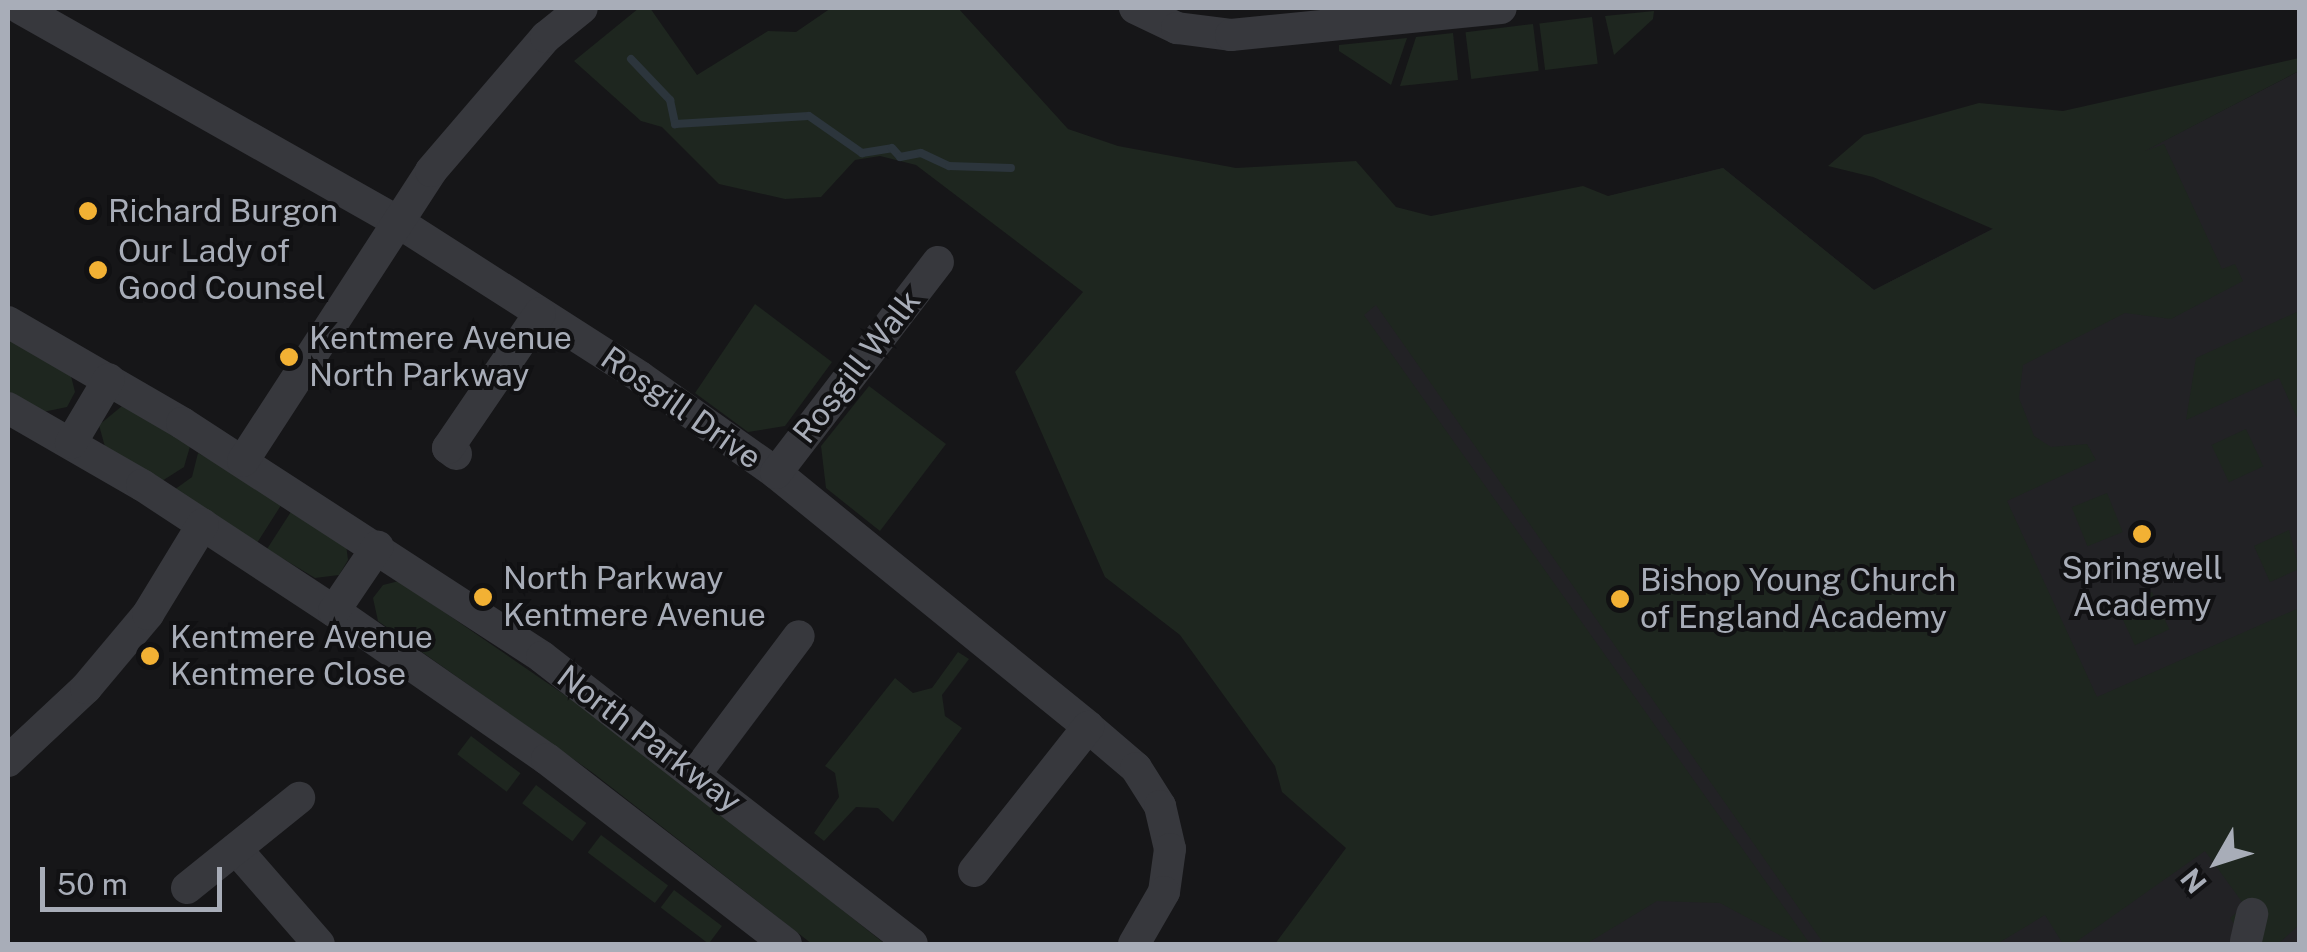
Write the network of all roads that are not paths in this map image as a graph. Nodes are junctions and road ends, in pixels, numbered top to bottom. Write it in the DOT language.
graph roads {
  1 [pos="20,8"];
  2 [pos="1135,8"];
  3 [pos="1491,8"];
  4 [pos="1501,8"];
  5 [pos="572,10"];
  6 [pos="398,222"];
  7 [pos="938,262"];
  8 [pos="540,312"];
  9 [pos="8,322"];
  10 [pos="109,378"];
  11 [pos="8,408"];
  12 [pos="71,442"];
  13 [pos="456,454"];
  14 [pos="243,461"];
  15 [pos="776,473"];
  16 [pos="202,524"];
  17 [pos="378,546"];
  18 [pos="334,612"];
  19 [pos="799,636"];
  20 [pos="1088,726"];
  21 [pos="10,755"];
  22 [pos="696,773"];
  23 [pos="299,798"];
  24 [pos="236,849"];
  25 [pos="965,871"];
  26 [pos="187,888"];
  27 [pos="319,944"];
  28 [pos="786,944"];
  29 [pos="912,944"];
  30 [pos="1134,944"];
  1 -- 6 [label="street, Rosgill Drive"];
  2 -- 3 [label="street"];
  3 -- 4 [label="street"];
  5 -- 6 [label="street"];
  6 -- 8 [label="street, Rosgill Drive"];
  6 -- 14 [label="street"];
  7 -- 15 [label="street, Rosgill Walk"];
  8 -- 13 [label="street"];
  8 -- 15 [label="street, Rosgill Drive"];
  9 -- 10 [label="street, North Parkway"];
  10 -- 12 [label="street"];
  10 -- 14 [label="street, North Parkway"];
  11 -- 12 [label="street"];
  12 -- 16 [label="street"];
  14 -- 17 [label="street, North Parkway"];
  15 -- 20 [label="street, Rosgill Drive"];
  16 -- 18 [label="street"];
  16 -- 21 [label="street"];
  17 -- 18 [label="street"];
  17 -- 22 [label="street, North Parkway"];
  18 -- 28 [label="street"];
  19 -- 22 [label="street"];
  20 -- 25 [label="street"];
  20 -- 30 [label="street, Rosgill Drive"];
  22 -- 29 [label="street, North Parkway"];
  23 -- 24 [label="street"];
  24 -- 26 [label="street"];
  24 -- 27 [label="street"];
}
